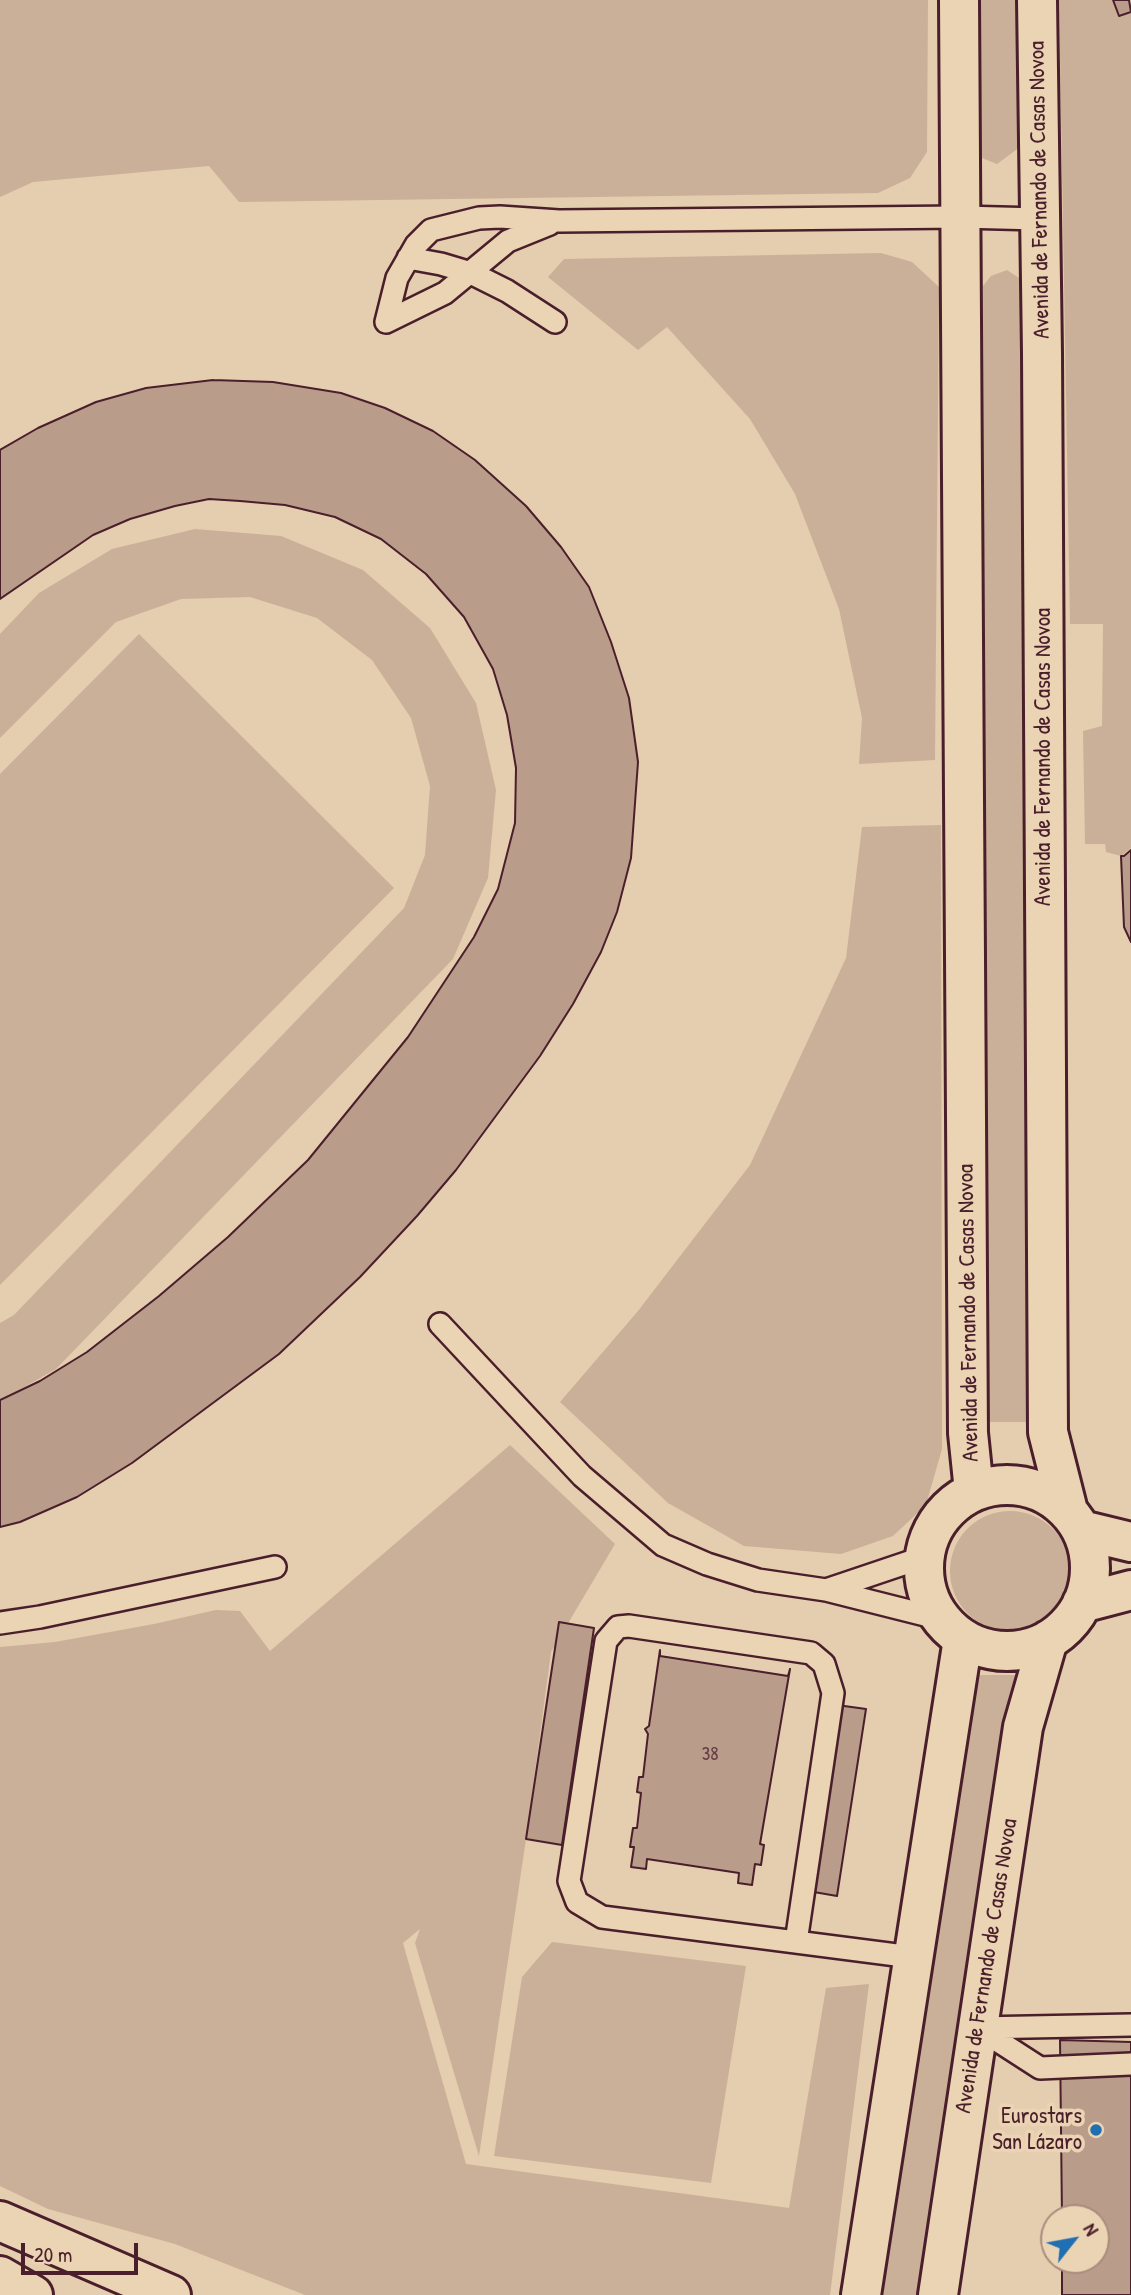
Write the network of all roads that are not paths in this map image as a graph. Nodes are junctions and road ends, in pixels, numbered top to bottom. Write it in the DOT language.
graph roads {
  1 [pos="958,0"];
  2 [pos="1037,0"];
  3 [pos="961,217"];
  4 [pos="1039,219"];
  5 [pos="559,221"];
  6 [pos="408,258"];
  7 [pos="471,273"];
  8 [pos="555,322"];
  9 [pos="440,1324"];
  10 [pos="974,1491"];
  11 [pos="1074,1521"];
  12 [pos="1131,1542"];
  13 [pos="924,1557"];
  14 [pos="275,1567"];
  15 [pos="826,1590"];
  16 [pos="1131,1590"];
  17 [pos="1082,1604"];
  18 [pos="0,1623"];
  19 [pos="952,1629"];
  20 [pos="1048,1640"];
  21 [pos="796,1942"];
  22 [pos="912,1957"];
  23 [pos="1131,2025"];
  24 [pos="978,2028"];
  25 [pos="1131,2064"];
  26 [pos="0,2221"];
  27 [pos="0,2276"];
  28 [pos="33,2295"];
  29 [pos="171,2295"];
  30 [pos="861,2295"];
  31 [pos="938,2295"];
  1 -- 3 [label="main road, Avenida de Fernando de Casas Novoa"];
  2 -- 4 [label="main road, Avenida de Fernando de Casas Novoa"];
  3 -- 4 [label="lane"];
  3 -- 5 [label="lane"];
  3 -- 10 [label="main road, Avenida de Fernando de Casas Novoa"];
  4 -- 11 [label="main road, Avenida de Fernando de Casas Novoa"];
  5 -- 6 [label="lane"];
  5 -- 7 [label="lane"];
  6 -- 7 [label="lane"];
  6 -- 7 [label="lane"];
  7 -- 8 [label="lane"];
  9 -- 15 [label="lane"];
  10 -- 11 [label="main road"];
  10 -- 13 [label="main road"];
  11 -- 12 [label="main road"];
  11 -- 17 [label="main road"];
  13 -- 15 [label="lane"];
  13 -- 19 [label="main road"];
  14 -- 18 [label="lane"];
  15 -- 19 [label="lane"];
  16 -- 17 [label="main road"];
  17 -- 20 [label="main road"];
  19 -- 20 [label="main road"];
  19 -- 22 [label="main road"];
  20 -- 24 [label="main road, Avenida de Fernando de Casas Novoa"];
  21 -- 21 [label="lane"];
  21 -- 22 [label="lane"];
  22 -- 30 [label="main road"];
  23 -- 24 [label="lane"];
  24 -- 25 [label="lane"];
  24 -- 31 [label="main road, Avenida de Fernando de Casas Novoa"];
  26 -- 29 [label="main road"];
  27 -- 28 [label="main road"];
}
